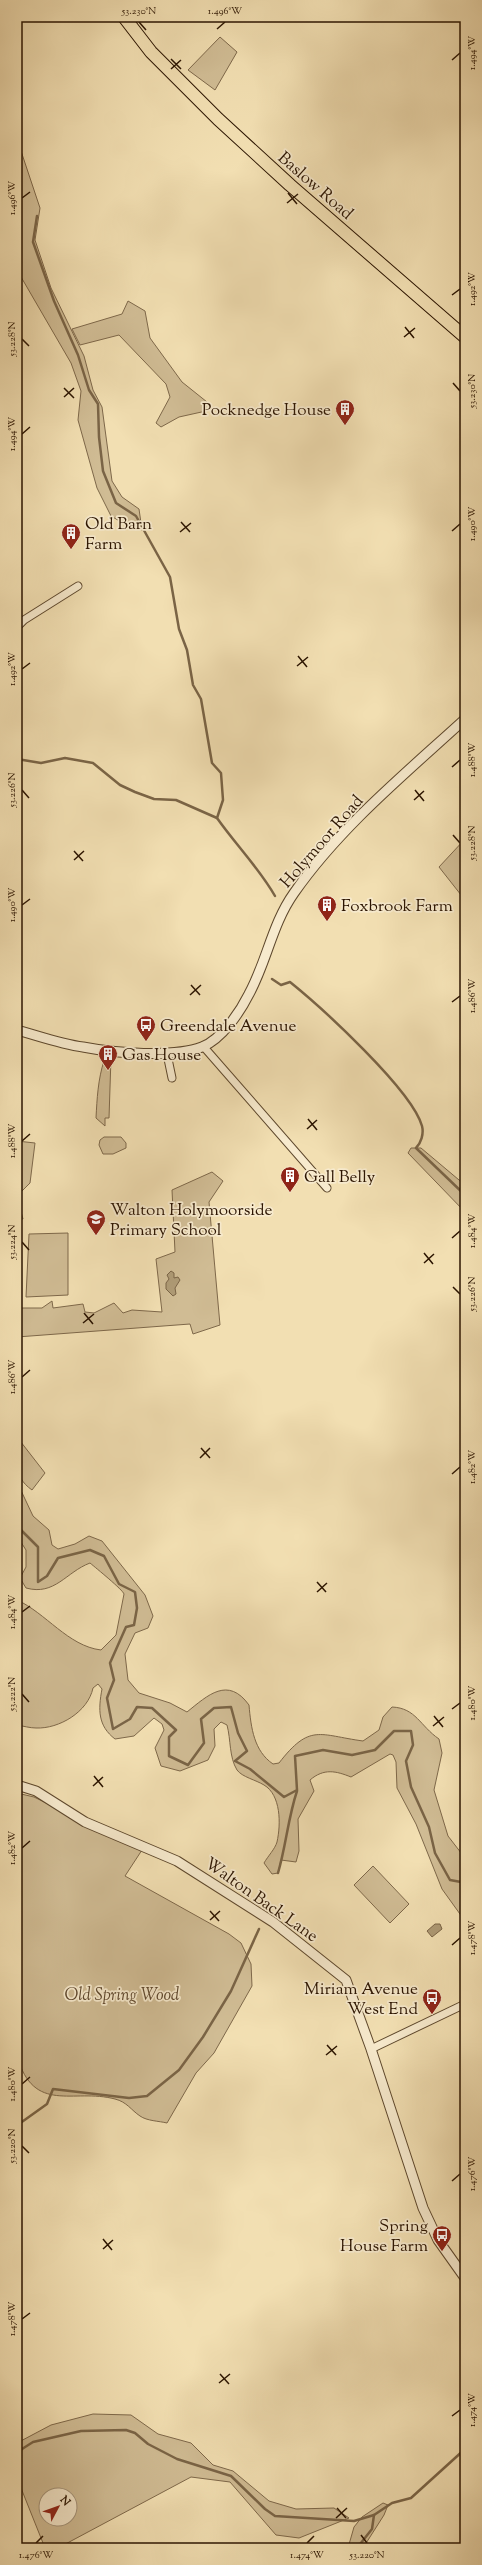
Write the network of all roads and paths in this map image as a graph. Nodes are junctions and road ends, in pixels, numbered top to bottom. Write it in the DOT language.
graph roads {
  1 [pos="124,17"];
  2 [pos="465,337"];
  3 [pos="78,586"];
  4 [pos="17,626"];
  5 [pos="465,719"];
  6 [pos="17,1030"];
  7 [pos="202,1046"];
  8 [pos="167,1054"];
  9 [pos="172,1078"];
  10 [pos="327,1188"];
  11 [pos="17,1785"];
  12 [pos="465,2004"];
  13 [pos="371,2049"];
  14 [pos="465,2278"];
  1 -- 2 [label="highway, Baslow Road"];
  3 -- 4 [label="street"];
  5 -- 7 [label="street, Holymoor Road"];
  6 -- 8 [label="street, Holymoor Road"];
  7 -- 8 [label="street, Holymoor Road"];
  7 -- 10 [label="street"];
  8 -- 9 [label="street"];
  11 -- 13 [label="street, Walton Back Lane"];
  12 -- 13 [label="street"];
  13 -- 14 [label="street, Walton Back Lane"];
}
